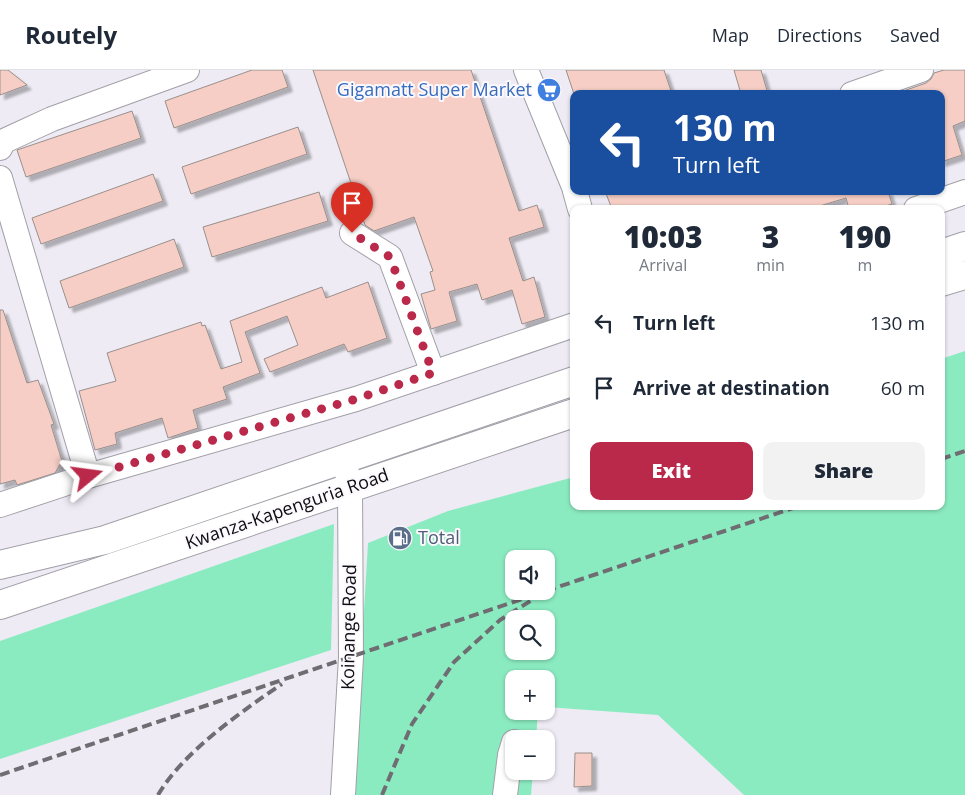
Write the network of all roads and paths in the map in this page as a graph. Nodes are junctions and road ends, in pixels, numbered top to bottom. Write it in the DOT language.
graph roads {
  1 [pos="187,70"];
  2 [pos="526,70"];
  3 [pos="921,70"];
  4 [pos="864,90"];
  5 [pos="0,148"];
  6 [pos="570,176"];
  7 [pos="0,178"];
  8 [pos="965,192"];
  9 [pos="928,205"];
  10 [pos="352,233"];
  11 [pos="9,240"];
  12 [pos="965,246"];
  13 [pos="945,253"];
  14 [pos="965,275"];
  15 [pos="945,281"];
  16 [pos="570,326"];
  17 [pos="433,373"];
  18 [pos="570,382"];
  19 [pos="570,413"];
  20 [pos="344,459"];
  21 [pos="88,476"];
  22 [pos="350,487"];
  23 [pos="0,505"];
  24 [pos="0,565"];
  25 [pos="0,605"];
  26 [pos="507,780"];
  27 [pos="343,795"];
  28 [pos="505,795"];
  1 -- 5 [label="street"];
  2 -- 6 [label="street"];
  3 -- 4 [label="street"];
  7 -- 11 [label="street"];
  8 -- 9 [label="street"];
  10 -- 17 [label="street"];
  11 -- 21 [label="street"];
  12 -- 13 [label="highway"];
  14 -- 15 [label="highway"];
  16 -- 17 [label="street"];
  17 -- 21 [label="street"];
  18 -- 20 [label="highway, Kwanza-Kapenguria Road"];
  19 -- 22 [label="highway, Kwanza-Kapenguria Road"];
  20 -- 22 [label="street, Koinange Road"];
  20 -- 24 [label="highway, Kwanza-Kapenguria Road"];
  21 -- 23 [label="street"];
  22 -- 25 [label="highway, Kwanza-Kapenguria Road"];
  22 -- 27 [label="street, Koinange Road"];
  26 -- 28 [label="street"];
}
